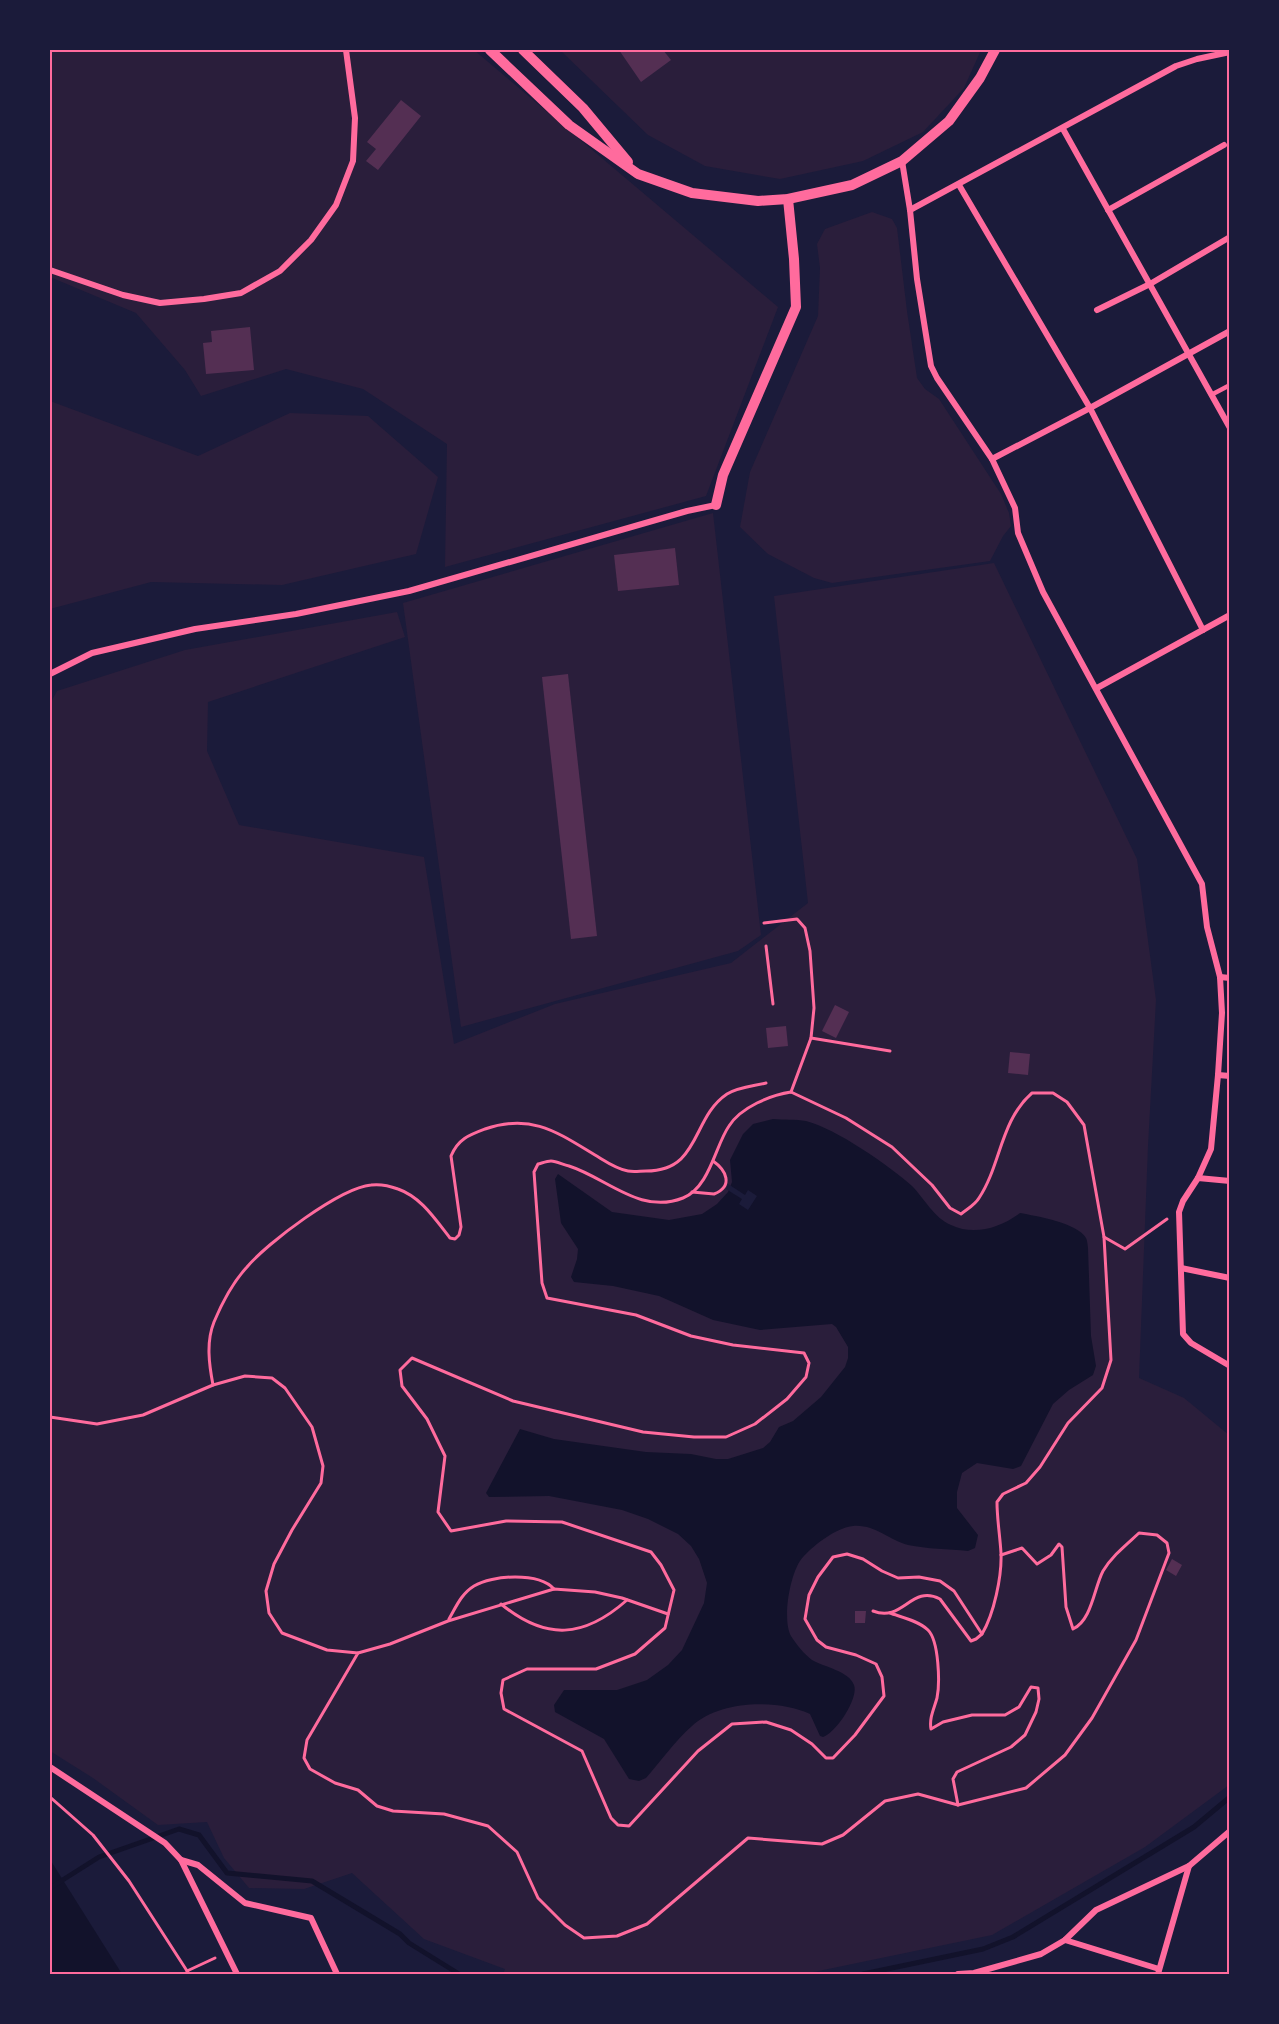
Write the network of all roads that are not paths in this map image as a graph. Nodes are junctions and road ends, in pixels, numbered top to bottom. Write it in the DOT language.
graph roads {
  1 [pos="346,50"];
  2 [pos="490,50"];
  3 [pos="523,50"];
  4 [pos="995,50"];
  5 [pos="1230,52"];
  6 [pos="1063,129"];
  7 [pos="1224,145"];
  8 [pos="902,160"];
  9 [pos="638,174"];
  10 [pos="959,184"];
  11 [pos="788,199"];
  12 [pos="910,210"];
  13 [pos="1108,210"];
  14 [pos="1230,237"];
  15 [pos="50,270"];
  16 [pos="1150,284"];
  17 [pos="1097,310"];
  18 [pos="1230,331"];
  19 [pos="1188,354"];
  20 [pos="1230,385"];
  21 [pos="1211,395"];
  22 [pos="1090,408"];
  23 [pos="1230,428"];
  24 [pos="992,459"];
  25 [pos="716,505"];
  26 [pos="1230,615"];
  27 [pos="1203,630"];
  28 [pos="50,674"];
  29 [pos="1097,688"];
  30 [pos="1220,977"];
  31 [pos="1230,978"];
  32 [pos="1218,1075"];
  33 [pos="1230,1076"];
  34 [pos="1198,1178"];
  35 [pos="1230,1181"];
  36 [pos="1181,1268"];
  37 [pos="1230,1278"];
  38 [pos="1230,1366"];
  39 [pos="50,1767"];
  40 [pos="1230,1831"];
  41 [pos="181,1860"];
  42 [pos="1189,1866"];
  43 [pos="1065,1940"];
  44 [pos="1159,1972"];
  45 [pos="237,1974"];
  46 [pos="337,1974"];
  47 [pos="958,1974"];
  1 -- 15 [label="street"];
  2 -- 9 [label="street"];
  3 -- 9 [label="street"];
  4 -- 8 [label="street"];
  5 -- 6 [label="street"];
  6 -- 10 [label="street"];
  6 -- 13 [label="street"];
  7 -- 13 [label="street"];
  8 -- 11 [label="street"];
  8 -- 12 [label="street"];
  9 -- 11 [label="street"];
  10 -- 12 [label="street"];
  10 -- 22 [label="street"];
  11 -- 25 [label="street"];
  12 -- 24 [label="street"];
  13 -- 16 [label="street"];
  14 -- 16 [label="street"];
  16 -- 17 [label="street"];
  16 -- 19 [label="street"];
  18 -- 19 [label="street"];
  19 -- 21 [label="street"];
  19 -- 22 [label="street"];
  20 -- 21 [label="lane"];
  21 -- 23 [label="street"];
  22 -- 24 [label="street"];
  22 -- 27 [label="street"];
  24 -- 29 [label="street"];
  25 -- 28 [label="street"];
  26 -- 27 [label="street"];
  27 -- 29 [label="street"];
  29 -- 30 [label="street"];
  30 -- 31 [label="street"];
  30 -- 32 [label="street"];
  32 -- 33 [label="street"];
  32 -- 34 [label="street"];
  34 -- 35 [label="street"];
  34 -- 36 [label="street"];
  36 -- 37 [label="street"];
  36 -- 38 [label="street"];
  39 -- 41 [label="street"];
  40 -- 42 [label="street"];
  41 -- 45 [label="street"];
  41 -- 46 [label="street"];
  42 -- 43 [label="street"];
  42 -- 44 [label="street"];
  43 -- 44 [label="street"];
  43 -- 47 [label="street"];
}
